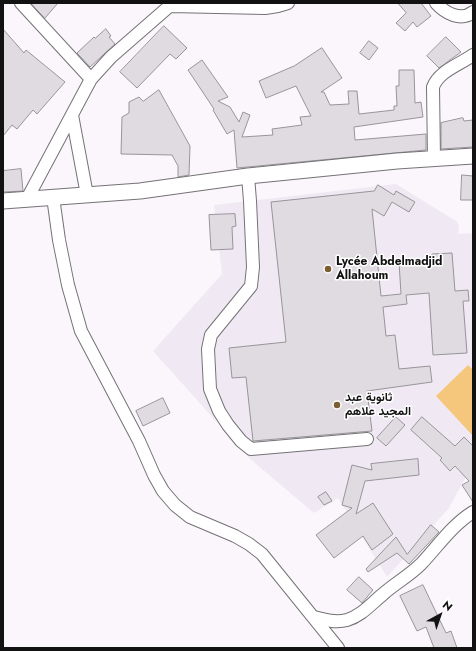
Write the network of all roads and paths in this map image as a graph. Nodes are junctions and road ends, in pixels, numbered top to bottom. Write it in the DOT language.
graph roads {
  1 [pos="21,3"];
  2 [pos="288,3"];
  3 [pos="436,3"];
  4 [pos="172,4"];
  5 [pos="473,12"];
  6 [pos="473,55"];
  7 [pos="91,79"];
  8 [pos="72,115"];
  9 [pos="473,156"];
  10 [pos="434,159"];
  11 [pos="248,176"];
  12 [pos="87,195"];
  13 [pos="54,197"];
  14 [pos="27,199"];
  15 [pos="3,201"];
  16 [pos="367,439"];
  17 [pos="473,512"];
  18 [pos="314,617"];
  19 [pos="338,647"];
  1 -- 7 [label="street"];
  2 -- 4 [label="street"];
  3 -- 5 [label="street"];
  4 -- 7 [label="street"];
  6 -- 10 [label="street"];
  7 -- 8 [label="street"];
  8 -- 12 [label="street"];
  8 -- 14 [label="street"];
  9 -- 10 [label="main road"];
  10 -- 11 [label="main road"];
  11 -- 12 [label="main road"];
  11 -- 16 [label="street"];
  12 -- 13 [label="main road"];
  13 -- 14 [label="main road"];
  13 -- 18 [label="street"];
  14 -- 15 [label="main road"];
  17 -- 18 [label="street"];
  18 -- 19 [label="street"];
}
